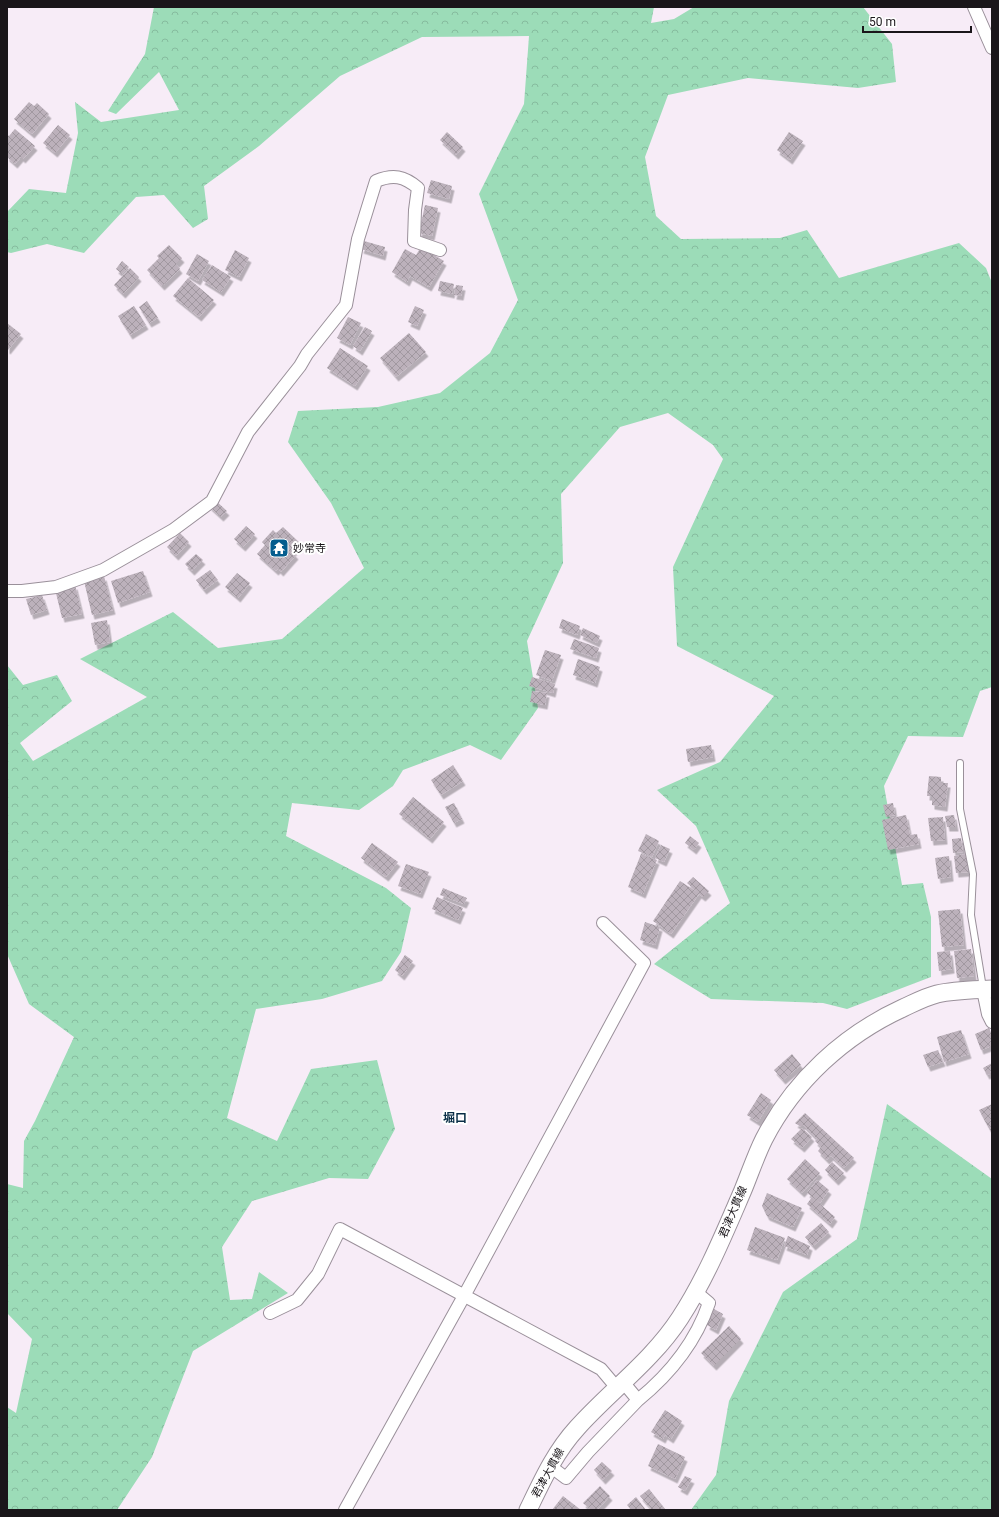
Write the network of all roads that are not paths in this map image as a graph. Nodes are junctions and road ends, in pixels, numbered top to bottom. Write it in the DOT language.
graph roads {
  1 [pos="974,7"];
  2 [pos="992,48"];
  3 [pos="440,250"];
  4 [pos="7,591"];
  5 [pos="960,763"];
  6 [pos="603,923"];
  7 [pos="988,989"];
  8 [pos="992,1022"];
  9 [pos="696,1292"];
  10 [pos="464,1296"];
  11 [pos="270,1313"];
  12 [pos="620,1385"];
  13 [pos="638,1400"];
  14 [pos="550,1466"];
  15 [pos="345,1510"];
  16 [pos="528,1510"];
  1 -- 2 [label="street"];
  3 -- 4 [label="street"];
  5 -- 7 [label="lane"];
  6 -- 10 [label="street"];
  7 -- 8 [label="street"];
  7 -- 9 [label="main road, 君津大貫線"];
  9 -- 12 [label="main road, 君津大貫線"];
  9 -- 13 [label="street"];
  10 -- 11 [label="street"];
  10 -- 12 [label="street"];
  10 -- 15 [label="street"];
  12 -- 13 [label="street"];
  12 -- 14 [label="main road, 君津大貫線"];
  13 -- 14 [label="street"];
  14 -- 16 [label="main road, 君津大貫線"];
}
